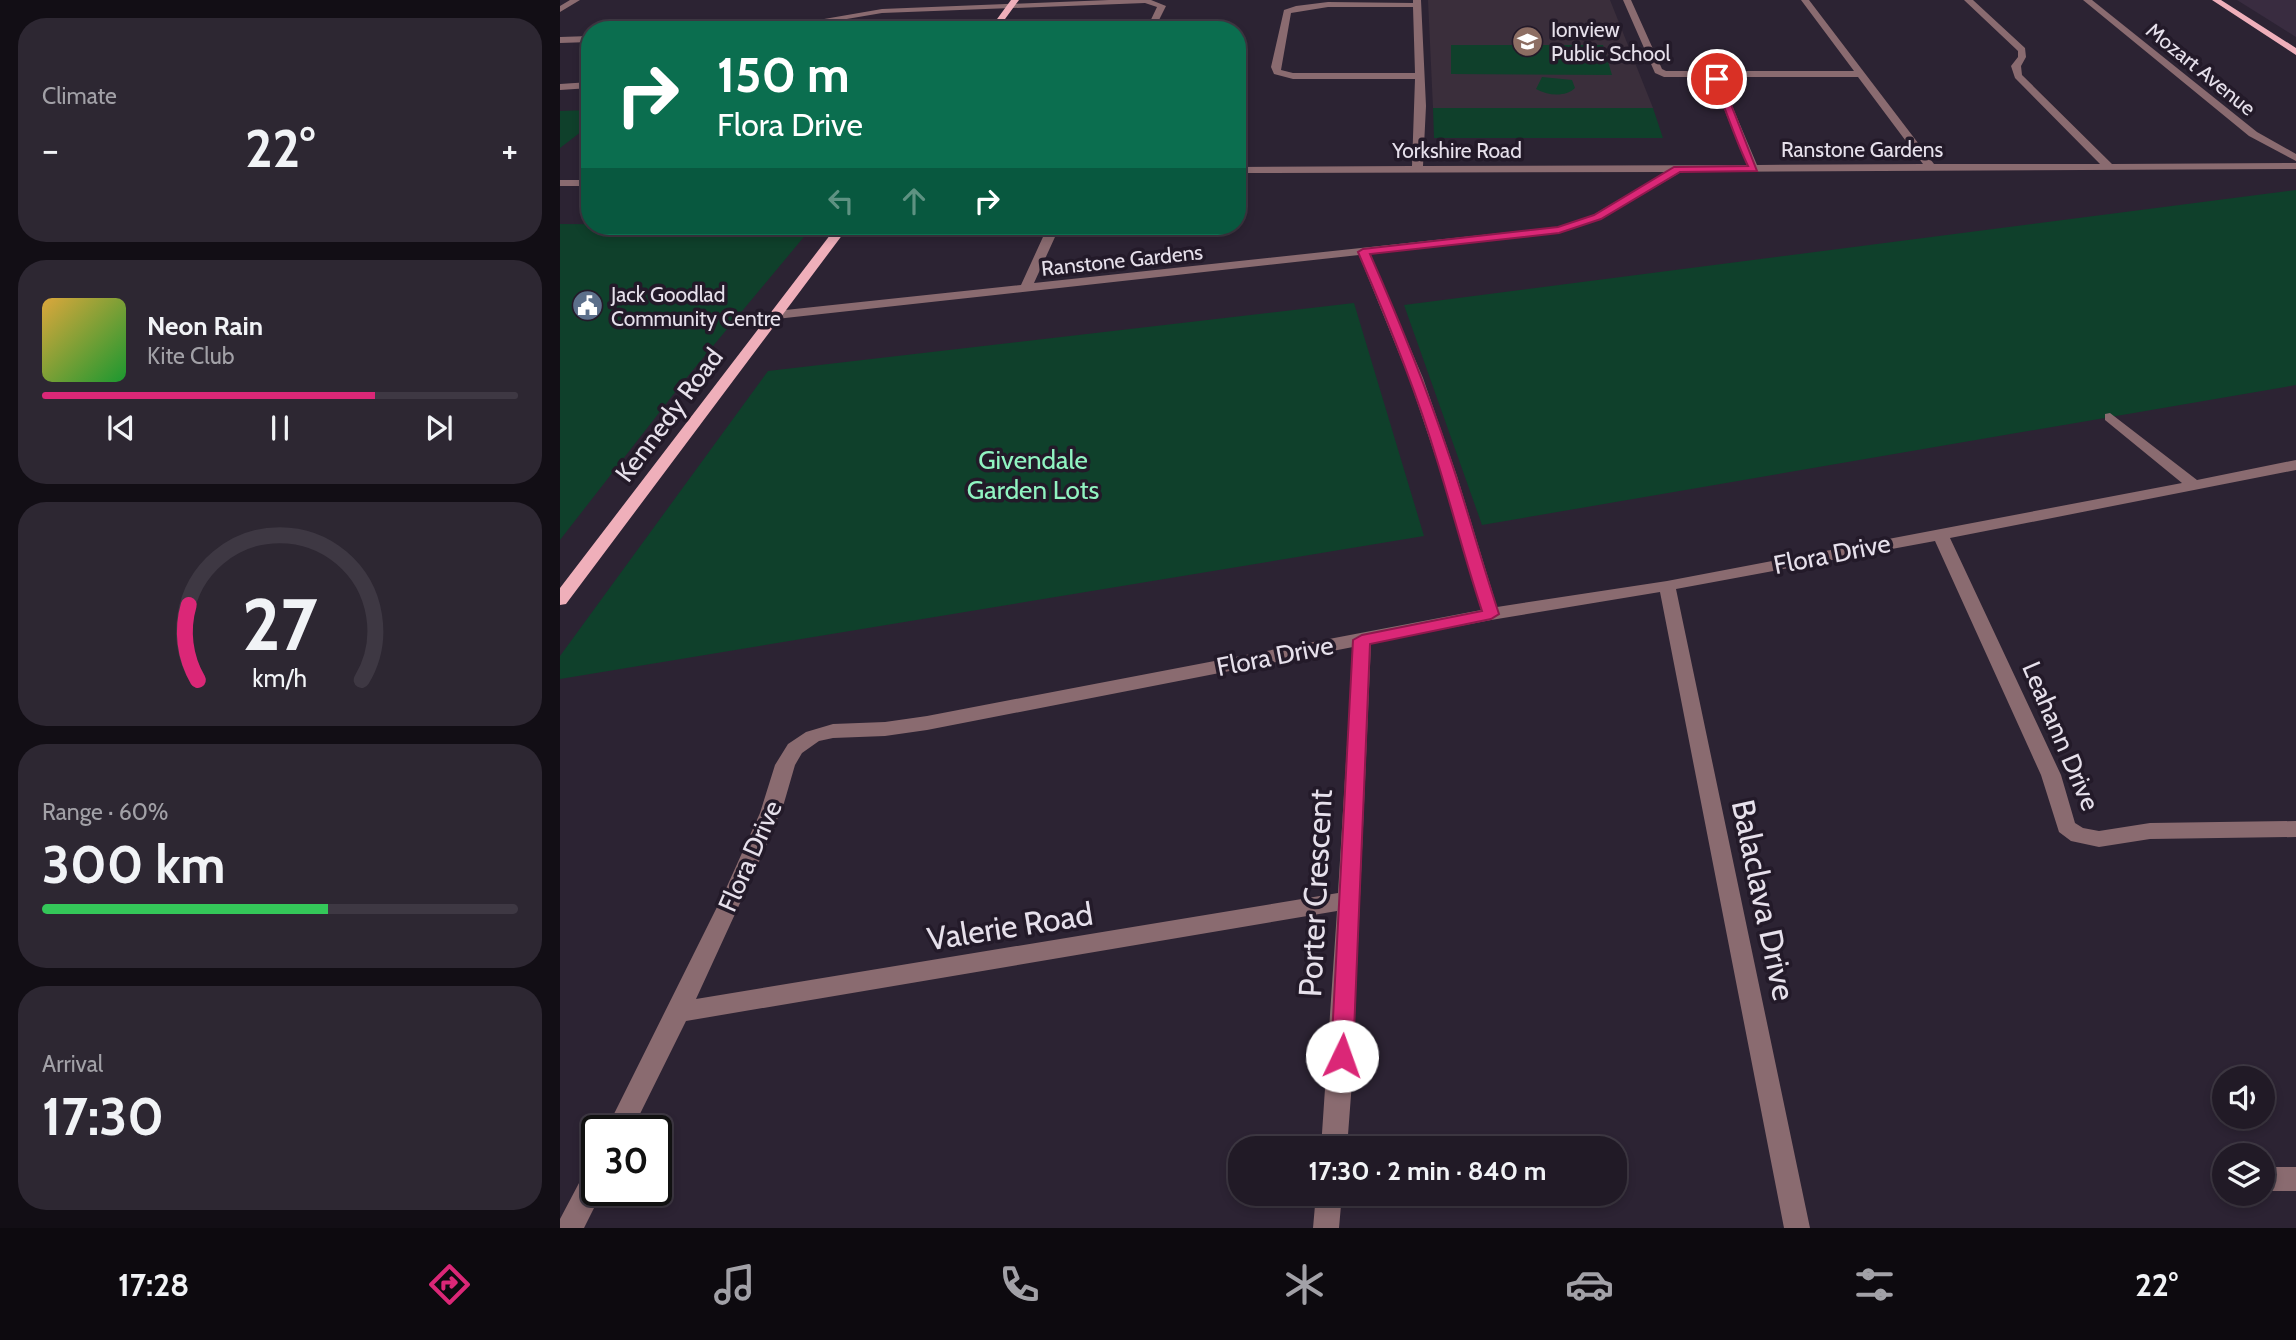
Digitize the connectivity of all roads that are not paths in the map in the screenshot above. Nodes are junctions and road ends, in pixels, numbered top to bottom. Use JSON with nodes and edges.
{"nodes":[{"id":1,"x":576,"y":0,"type":"edge"},
{"id":2,"x":1627,"y":0,"type":"edge"},
{"id":3,"x":1805,"y":0,"type":"edge"},
{"id":4,"x":1968,"y":0,"type":"edge"},
{"id":5,"x":2087,"y":0,"type":"edge"},
{"id":6,"x":2216,"y":0,"type":"edge"},
{"id":7,"x":1417,"y":3,"type":"edge"},
{"id":8,"x":1012,"y":4,"type":"edge"},
{"id":9,"x":560,"y":10,"type":"edge"},
{"id":10,"x":827,"y":21,"type":"edge"},
{"id":11,"x":1000,"y":21,"type":"edge"},
{"id":12,"x":1154,"y":21,"type":"edge"},
{"id":13,"x":581,"y":39,"type":"edge"},
{"id":14,"x":560,"y":40,"type":"edge"},
{"id":15,"x":2296,"y":52,"type":"edge"},
{"id":16,"x":1860,"y":74,"type":"junction"},
{"id":17,"x":1420,"y":76,"type":"junction"},
{"id":18,"x":1715,"y":76,"type":"junction"},
{"id":19,"x":581,"y":85,"type":"edge"},
{"id":20,"x":560,"y":86,"type":"edge"},
{"id":21,"x":2296,"y":158,"type":"edge"},
{"id":22,"x":2296,"y":166,"type":"edge"},
{"id":23,"x":2109,"y":167,"type":"junction"},
{"id":24,"x":1931,"y":168,"type":"junction"},
{"id":25,"x":1678,"y":169,"type":"junction"},
{"id":26,"x":1754,"y":169,"type":"junction"},
{"id":27,"x":1246,"y":170,"type":"edge"},
{"id":28,"x":1417,"y":170,"type":"junction"},
{"id":29,"x":560,"y":183,"type":"edge"},
{"id":30,"x":581,"y":183,"type":"edge"},
{"id":31,"x":836,"y":235,"type":"edge"},
{"id":32,"x":1050,"y":235,"type":"edge"},
{"id":33,"x":1363,"y":252,"type":"junction"},
{"id":34,"x":1025,"y":290,"type":"junction"},
{"id":35,"x":776,"y":315,"type":"junction"},
{"id":36,"x":2110,"y":416,"type":"dead end"},
{"id":37,"x":2296,"y":465,"type":"edge"},
{"id":38,"x":2193,"y":485,"type":"junction"},
{"id":39,"x":1940,"y":534,"type":"junction"},
{"id":40,"x":1667,"y":586,"type":"junction"},
{"id":41,"x":560,"y":600,"type":"edge"},
{"id":42,"x":1491,"y":614,"type":"junction"},
{"id":43,"x":1362,"y":640,"type":"junction"},
{"id":44,"x":2296,"y":830,"type":"edge"},
{"id":45,"x":1350,"y":900,"type":"junction"},
{"id":46,"x":679,"y":1012,"type":"junction"},
{"id":47,"x":627,"y":1115,"type":"edge"},
{"id":48,"x":1335,"y":1136,"type":"edge"},
{"id":49,"x":2275,"y":1179,"type":"edge"},
{"id":50,"x":2296,"y":1180,"type":"edge"},
{"id":51,"x":581,"y":1206,"type":"edge"},
{"id":52,"x":1328,"y":1206,"type":"edge"},
{"id":53,"x":570,"y":1228,"type":"edge"},
{"id":54,"x":1326,"y":1228,"type":"edge"},
{"id":55,"x":1797,"y":1228,"type":"edge"}],
"edges":[{"from":1,"to":9,"type":"street"},
{"from":2,"to":18,"type":"street"},
{"from":3,"to":16,"type":"street"},
{"from":4,"to":23,"type":"street"},
{"from":5,"to":21,"type":"street","name":"Mozart Avenue"},
{"from":6,"to":15,"type":"main road"},
{"from":7,"to":17,"type":"street"},
{"from":7,"to":17,"type":"street"},
{"from":8,"to":10,"type":"street"},
{"from":8,"to":11,"type":"main road"},
{"from":8,"to":12,"type":"street"},
{"from":13,"to":14,"type":"street"},
{"from":16,"to":18,"type":"street"},
{"from":16,"to":24,"type":"street"},
{"from":17,"to":28,"type":"street"},
{"from":18,"to":26,"type":"street"},
{"from":19,"to":20,"type":"street"},
{"from":22,"to":23,"type":"street","name":"Ranstone Gardens"},
{"from":23,"to":24,"type":"street","name":"Ranstone Gardens"},
{"from":24,"to":26,"type":"street","name":"Ranstone Gardens"},
{"from":25,"to":26,"type":"street","name":"Ranstone Gardens"},
{"from":25,"to":28,"type":"street","name":"Yorkshire Road"},
{"from":25,"to":33,"type":"street","name":"Ranstone Gardens"},
{"from":27,"to":28,"type":"street","name":"Yorkshire Road"},
{"from":29,"to":30,"type":"street"},
{"from":31,"to":35,"type":"main road","name":"Kennedy Road"},
{"from":32,"to":34,"type":"street"},
{"from":33,"to":34,"type":"street","name":"Ranstone Gardens"},
{"from":33,"to":42,"type":"street"},
{"from":34,"to":35,"type":"street","name":"Ranstone Gardens"},
{"from":35,"to":41,"type":"main road","name":"Kennedy Road"},
{"from":36,"to":38,"type":"street"},
{"from":37,"to":38,"type":"street","name":"Flora Drive"},
{"from":38,"to":39,"type":"street","name":"Flora Drive"},
{"from":39,"to":40,"type":"street","name":"Flora Drive"},
{"from":39,"to":44,"type":"street","name":"Leahann Drive"},
{"from":40,"to":42,"type":"street","name":"Flora Drive"},
{"from":40,"to":55,"type":"street","name":"Balaclava Drive"},
{"from":42,"to":43,"type":"street","name":"Flora Drive"},
{"from":43,"to":45,"type":"street","name":"Porter Crescent"},
{"from":43,"to":46,"type":"street","name":"Flora Drive"},
{"from":45,"to":46,"type":"street","name":"Valerie Road"},
{"from":45,"to":48,"type":"street","name":"Porter Crescent"},
{"from":46,"to":47,"type":"street","name":"Flora Drive"},
{"from":49,"to":50,"type":"street"},
{"from":51,"to":53,"type":"street"},
{"from":52,"to":54,"type":"street"}]}
